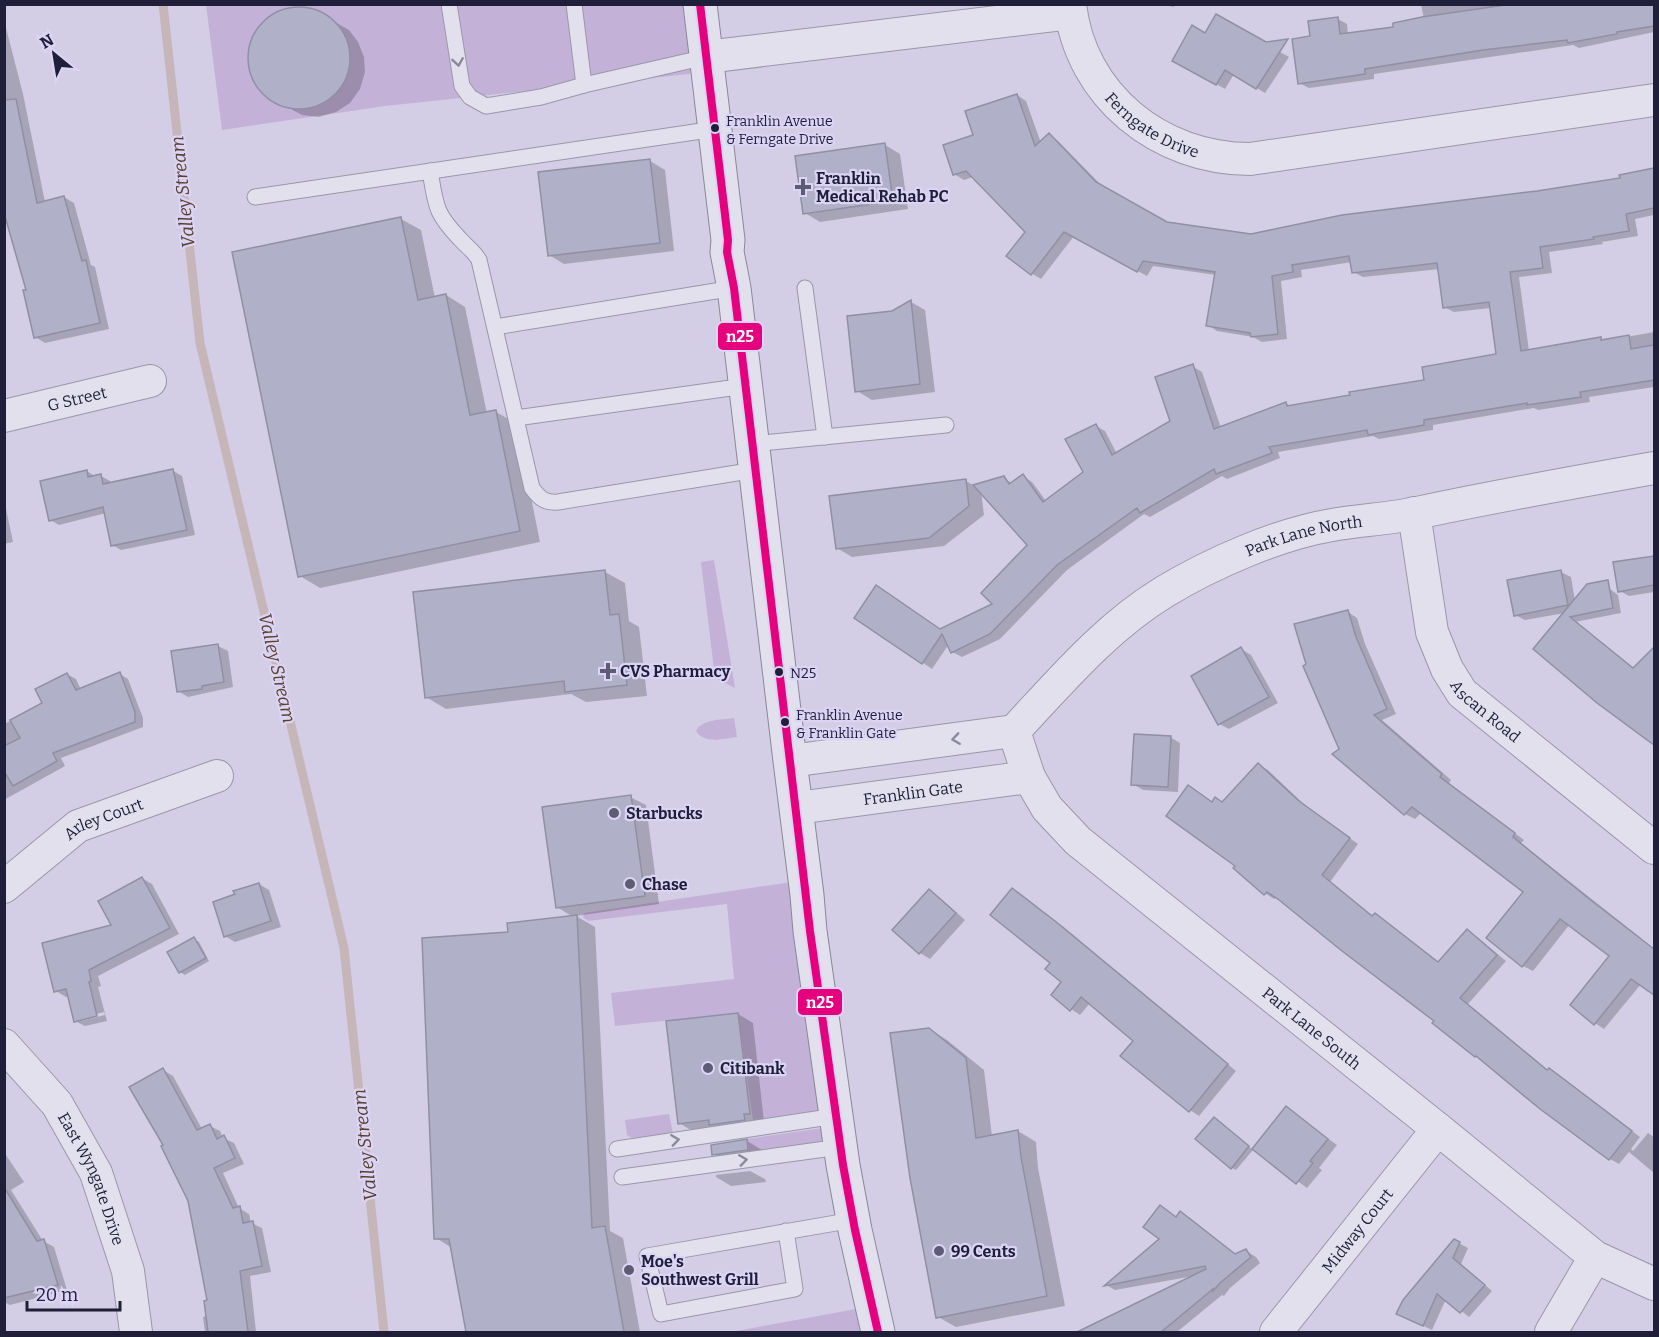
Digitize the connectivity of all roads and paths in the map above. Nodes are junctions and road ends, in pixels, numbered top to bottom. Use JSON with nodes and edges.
{"nodes":[{"id":1,"x":449,"y":4,"type":"edge"},
{"id":2,"x":574,"y":4,"type":"edge"},
{"id":3,"x":700,"y":4,"type":"edge"},
{"id":4,"x":1070,"y":9,"type":"edge"},
{"id":5,"x":706,"y":57,"type":"junction"},
{"id":6,"x":584,"y":85,"type":"junction"},
{"id":7,"x":1654,"y":100,"type":"edge"},
{"id":8,"x":715,"y":129,"type":"junction"},
{"id":9,"x":430,"y":171,"type":"junction"},
{"id":10,"x":255,"y":197,"type":"dead end"},
{"id":11,"x":734,"y":288,"type":"junction"},
{"id":12,"x":805,"y":288,"type":"dead end"},
{"id":13,"x":495,"y":327,"type":"junction"},
{"id":14,"x":150,"y":381,"type":"dead end"},
{"id":15,"x":745,"y":386,"type":"junction"},
{"id":16,"x":4,"y":416,"type":"edge"},
{"id":17,"x":516,"y":418,"type":"junction"},
{"id":18,"x":946,"y":425,"type":"dead end"},
{"id":19,"x":825,"y":437,"type":"junction"},
{"id":20,"x":753,"y":457,"type":"junction"},
{"id":21,"x":1654,"y":468,"type":"edge"},
{"id":22,"x":1414,"y":513,"type":"junction"},
{"id":23,"x":1014,"y":731,"type":"junction"},
{"id":24,"x":790,"y":761,"type":"junction"},
{"id":25,"x":217,"y":776,"type":"dead end"},
{"id":26,"x":1029,"y":777,"type":"junction"},
{"id":27,"x":796,"y":808,"type":"junction"},
{"id":28,"x":1654,"y":848,"type":"edge"},
{"id":29,"x":4,"y":887,"type":"edge"},
{"id":30,"x":4,"y":1045,"type":"edge"},
{"id":31,"x":1438,"y":1129,"type":"junction"},
{"id":32,"x":838,"y":1131,"type":"junction"},
{"id":33,"x":617,"y":1149,"type":"dead end"},
{"id":34,"x":622,"y":1177,"type":"dead end"},
{"id":35,"x":853,"y":1220,"type":"junction"},
{"id":36,"x":786,"y":1231,"type":"junction"},
{"id":37,"x":1595,"y":1257,"type":"junction"},
{"id":38,"x":1654,"y":1284,"type":"edge"},
{"id":39,"x":136,"y":1332,"type":"edge"},
{"id":40,"x":878,"y":1332,"type":"edge"},
{"id":41,"x":1276,"y":1332,"type":"edge"},
{"id":42,"x":1551,"y":1332,"type":"edge"}],
"edges":[{"from":1,"to":6,"type":"lane","one_way":true},
{"from":2,"to":6,"type":"lane"},
{"from":3,"to":5,"type":"main road"},
{"from":4,"to":5,"type":"street","name":"Ferngate Drive"},
{"from":4,"to":7,"type":"street","name":"Ferngate Drive"},
{"from":5,"to":6,"type":"lane"},
{"from":5,"to":8,"type":"main road"},
{"from":8,"to":9,"type":"lane"},
{"from":8,"to":11,"type":"main road"},
{"from":9,"to":10,"type":"lane"},
{"from":9,"to":13,"type":"lane"},
{"from":11,"to":13,"type":"lane"},
{"from":11,"to":15,"type":"main road"},
{"from":12,"to":19,"type":"lane"},
{"from":13,"to":17,"type":"lane"},
{"from":14,"to":16,"type":"street","name":"G Street"},
{"from":15,"to":17,"type":"lane"},
{"from":15,"to":20,"type":"main road"},
{"from":17,"to":20,"type":"lane"},
{"from":18,"to":19,"type":"lane"},
{"from":19,"to":20,"type":"lane"},
{"from":20,"to":24,"type":"main road"},
{"from":21,"to":22,"type":"street","name":"Park Lane North"},
{"from":22,"to":23,"type":"street","name":"Park Lane North"},
{"from":22,"to":28,"type":"street","name":"Ascan Road"},
{"from":23,"to":24,"type":"street","one_way":true},
{"from":23,"to":26,"type":"street","name":"Park Lane South"},
{"from":24,"to":27,"type":"main road"},
{"from":25,"to":29,"type":"street","name":"Arley Court"},
{"from":26,"to":27,"type":"street","name":"Franklin Gate"},
{"from":26,"to":31,"type":"street","name":"Park Lane South"},
{"from":27,"to":32,"type":"main road"},
{"from":30,"to":39,"type":"street","name":"East Wyngate Drive"},
{"from":31,"to":37,"type":"street","name":"Park Lane South"},
{"from":31,"to":41,"type":"street","name":"Midway Court"},
{"from":33,"to":32,"type":"lane","one_way":true},
{"from":34,"to":32,"type":"lane","one_way":true},
{"from":32,"to":35,"type":"main road"},
{"from":35,"to":36,"type":"lane"},
{"from":35,"to":40,"type":"main road"},
{"from":36,"to":36,"type":"lane"},
{"from":37,"to":38,"type":"street","name":"Park Lane South"},
{"from":37,"to":42,"type":"street"}]}
